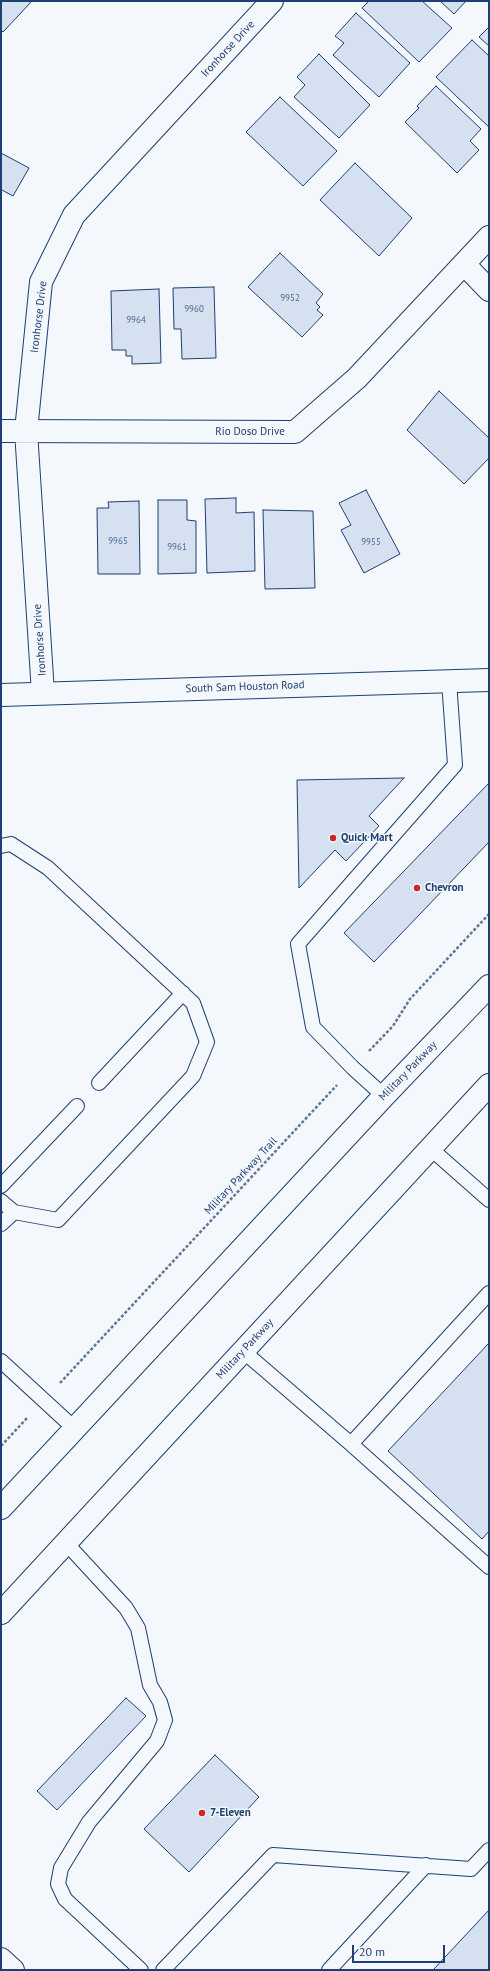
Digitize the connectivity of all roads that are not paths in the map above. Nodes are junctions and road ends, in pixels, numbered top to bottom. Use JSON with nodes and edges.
{"nodes":[{"id":1,"x":272,"y":1,"type":"edge"},
{"id":2,"x":489,"y":237,"type":"edge"},
{"id":3,"x":464,"y":264,"type":"junction"},
{"id":4,"x":489,"y":290,"type":"edge"},
{"id":5,"x":1,"y":431,"type":"edge"},
{"id":6,"x":26,"y":431,"type":"junction"},
{"id":7,"x":489,"y":680,"type":"edge"},
{"id":8,"x":449,"y":682,"type":"junction"},
{"id":9,"x":43,"y":694,"type":"junction"},
{"id":10,"x":1,"y":695,"type":"edge"},
{"id":11,"x":1,"y":846,"type":"edge"},
{"id":12,"x":489,"y":986,"type":"edge"},
{"id":13,"x":182,"y":993,"type":"junction"},
{"id":14,"x":99,"y":1083,"type":"dead end"},
{"id":15,"x":489,"y":1085,"type":"edge"},
{"id":16,"x":384,"y":1096,"type":"junction"},
{"id":17,"x":77,"y":1106,"type":"dead end"},
{"id":18,"x":430,"y":1148,"type":"junction"},
{"id":19,"x":1,"y":1186,"type":"edge"},
{"id":20,"x":489,"y":1200,"type":"edge"},
{"id":21,"x":1,"y":1201,"type":"edge"},
{"id":22,"x":14,"y":1212,"type":"junction"},
{"id":23,"x":1,"y":1224,"type":"edge"},
{"id":24,"x":489,"y":1293,"type":"edge"},
{"id":25,"x":243,"y":1351,"type":"junction"},
{"id":26,"x":1,"y":1361,"type":"edge"},
{"id":27,"x":74,"y":1428,"type":"junction"},
{"id":28,"x":351,"y":1444,"type":"junction"},
{"id":29,"x":1,"y":1508,"type":"edge"},
{"id":30,"x":66,"y":1543,"type":"junction"},
{"id":31,"x":489,"y":1567,"type":"edge"},
{"id":32,"x":1,"y":1613,"type":"edge"},
{"id":33,"x":489,"y":1850,"type":"edge"},
{"id":34,"x":426,"y":1865,"type":"junction"},
{"id":35,"x":1,"y":1959,"type":"edge"},
{"id":36,"x":13,"y":1970,"type":"edge"},
{"id":37,"x":141,"y":1970,"type":"edge"},
{"id":38,"x":164,"y":1970,"type":"edge"},
{"id":39,"x":329,"y":1970,"type":"edge"}],
"edges":[{"from":1,"to":6,"type":"street","name":"Ironhorse Drive"},
{"from":2,"to":3,"type":"street","name":"Rio Doso Drive"},
{"from":3,"to":4,"type":"street"},
{"from":3,"to":6,"type":"street","name":"Rio Doso Drive"},
{"from":5,"to":6,"type":"street","name":"Rio Doso Drive"},
{"from":6,"to":9,"type":"street","name":"Ironhorse Drive"},
{"from":7,"to":8,"type":"street","name":"South Sam Houston Road"},
{"from":8,"to":9,"type":"street","name":"South Sam Houston Road"},
{"from":8,"to":16,"type":"lane"},
{"from":9,"to":10,"type":"street","name":"South Sam Houston Road"},
{"from":11,"to":13,"type":"lane"},
{"from":12,"to":16,"type":"street","name":"Military Parkway"},
{"from":13,"to":14,"type":"lane"},
{"from":13,"to":22,"type":"lane"},
{"from":15,"to":18,"type":"street","name":"Military Parkway"},
{"from":16,"to":27,"type":"street","name":"Military Parkway"},
{"from":17,"to":19,"type":"lane"},
{"from":18,"to":20,"type":"lane"},
{"from":18,"to":25,"type":"street","name":"Military Parkway"},
{"from":21,"to":22,"type":"lane"},
{"from":22,"to":23,"type":"lane"},
{"from":24,"to":28,"type":"lane"},
{"from":25,"to":28,"type":"lane"},
{"from":25,"to":30,"type":"street","name":"Military Parkway"},
{"from":26,"to":27,"type":"lane"},
{"from":27,"to":29,"type":"street","name":"Military Parkway"},
{"from":28,"to":31,"type":"lane"},
{"from":30,"to":32,"type":"street","name":"Military Parkway"},
{"from":30,"to":37,"type":"lane"},
{"from":33,"to":34,"type":"lane"},
{"from":34,"to":38,"type":"lane"},
{"from":34,"to":39,"type":"lane"},
{"from":35,"to":36,"type":"street"}]}
